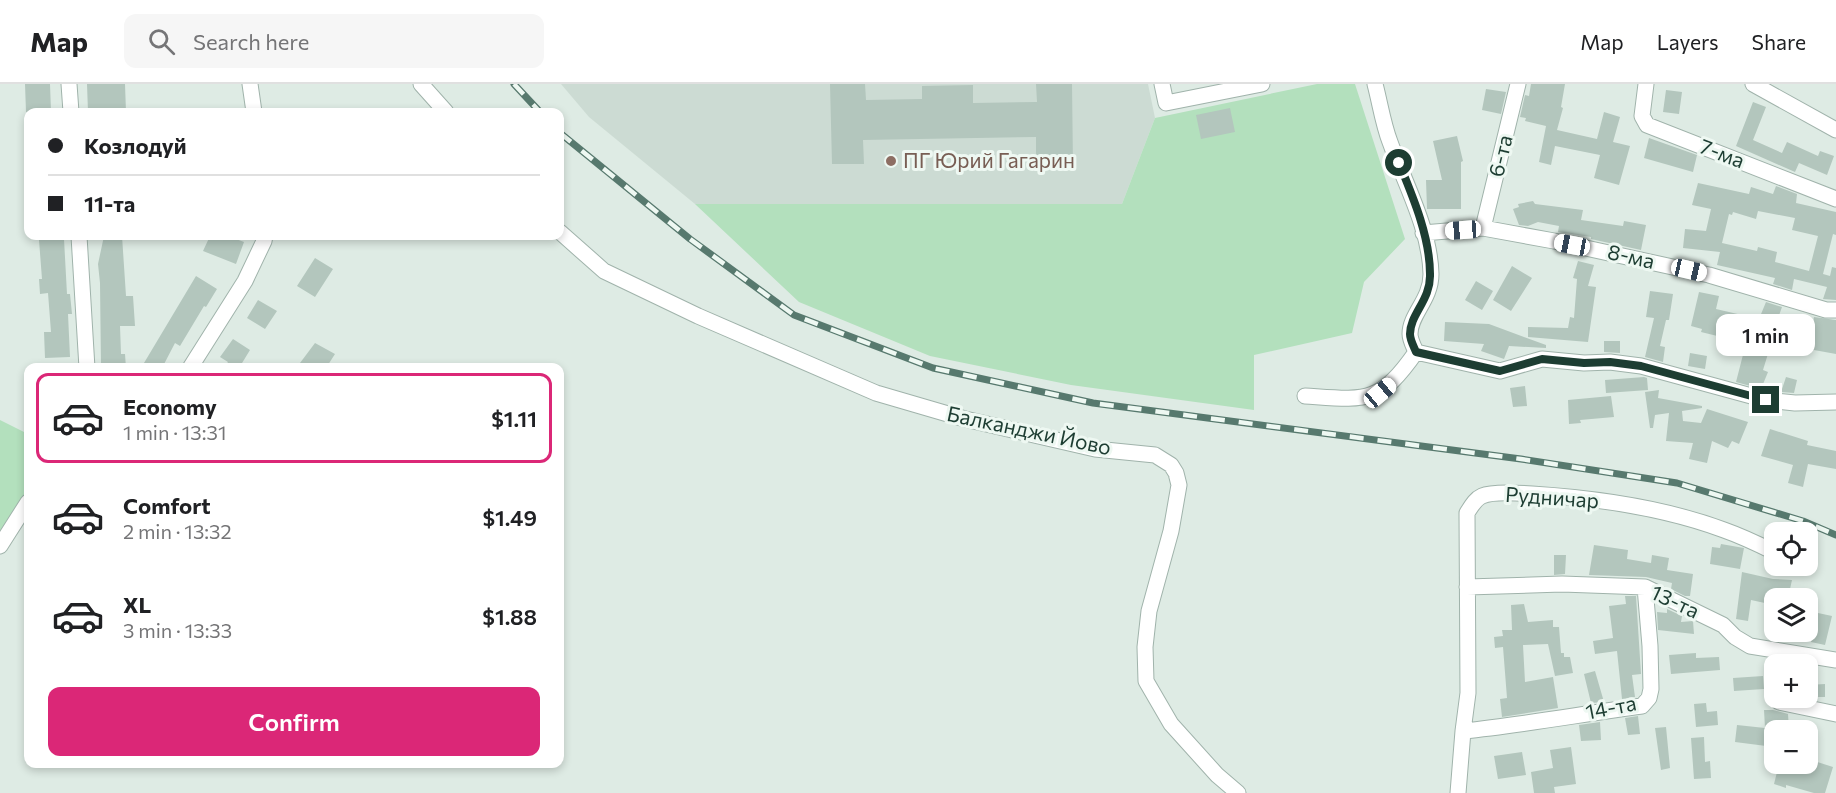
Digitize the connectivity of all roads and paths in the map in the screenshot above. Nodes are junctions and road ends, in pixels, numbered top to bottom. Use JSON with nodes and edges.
{"nodes":[{"id":1,"x":69,"y":84,"type":"edge"},
{"id":2,"x":250,"y":84,"type":"edge"},
{"id":3,"x":421,"y":84,"type":"edge"},
{"id":4,"x":1162,"y":84,"type":"edge"},
{"id":5,"x":1262,"y":84,"type":"edge"},
{"id":6,"x":1375,"y":84,"type":"edge"},
{"id":7,"x":1518,"y":84,"type":"edge"},
{"id":8,"x":1646,"y":84,"type":"edge"},
{"id":9,"x":1753,"y":84,"type":"edge"},
{"id":10,"x":71,"y":108,"type":"edge"},
{"id":11,"x":253,"y":108,"type":"edge"},
{"id":12,"x":442,"y":108,"type":"edge"},
{"id":13,"x":1836,"y":130,"type":"edge"},
{"id":14,"x":1836,"y":199,"type":"edge"},
{"id":15,"x":1483,"y":228,"type":"junction"},
{"id":16,"x":1423,"y":232,"type":"junction"},
{"id":17,"x":564,"y":236,"type":"edge"},
{"id":18,"x":79,"y":240,"type":"edge"},
{"id":19,"x":264,"y":240,"type":"edge"},
{"id":20,"x":1836,"y":310,"type":"edge"},
{"id":21,"x":1416,"y":352,"type":"junction"},
{"id":22,"x":87,"y":363,"type":"edge"},
{"id":23,"x":193,"y":363,"type":"edge"},
{"id":24,"x":1305,"y":396,"type":"dead end"},
{"id":25,"x":1836,"y":402,"type":"edge"},
{"id":26,"x":24,"y":508,"type":"edge"},
{"id":27,"x":0,"y":546,"type":"edge"},
{"id":28,"x":1764,"y":548,"type":"edge"},
{"id":29,"x":1467,"y":587,"type":"junction"},
{"id":30,"x":1645,"y":587,"type":"junction"},
{"id":31,"x":1836,"y":660,"type":"edge"},
{"id":32,"x":1808,"y":708,"type":"edge"},
{"id":33,"x":1836,"y":714,"type":"edge"},
{"id":34,"x":1463,"y":731,"type":"junction"},
{"id":35,"x":1238,"y":793,"type":"edge"},
{"id":36,"x":1458,"y":793,"type":"edge"}],
"edges":[{"from":1,"to":10,"type":"street"},
{"from":2,"to":11,"type":"street"},
{"from":3,"to":12,"type":"street"},
{"from":4,"to":5,"type":"street"},
{"from":6,"to":16,"type":"street"},
{"from":7,"to":15,"type":"street","name":"6-та"},
{"from":8,"to":14,"type":"street","name":"7-ма"},
{"from":9,"to":13,"type":"street"},
{"from":15,"to":16,"type":"street","name":"8-ма"},
{"from":15,"to":20,"type":"street","name":"8-ма"},
{"from":16,"to":21,"type":"street"},
{"from":17,"to":35,"type":"street","name":"Балканджи Йово"},
{"from":18,"to":22,"type":"street"},
{"from":19,"to":23,"type":"street"},
{"from":21,"to":24,"type":"street"},
{"from":21,"to":25,"type":"street"},
{"from":26,"to":27,"type":"street"},
{"from":28,"to":29,"type":"street","name":"Рудничар"},
{"from":29,"to":30,"type":"street","name":"13-та"},
{"from":29,"to":34,"type":"street","name":"Рудничар"},
{"from":30,"to":31,"type":"street","name":"13-та"},
{"from":30,"to":34,"type":"street","name":"14-та"},
{"from":32,"to":33,"type":"street"},
{"from":34,"to":36,"type":"street","name":"Рудничар"}]}
